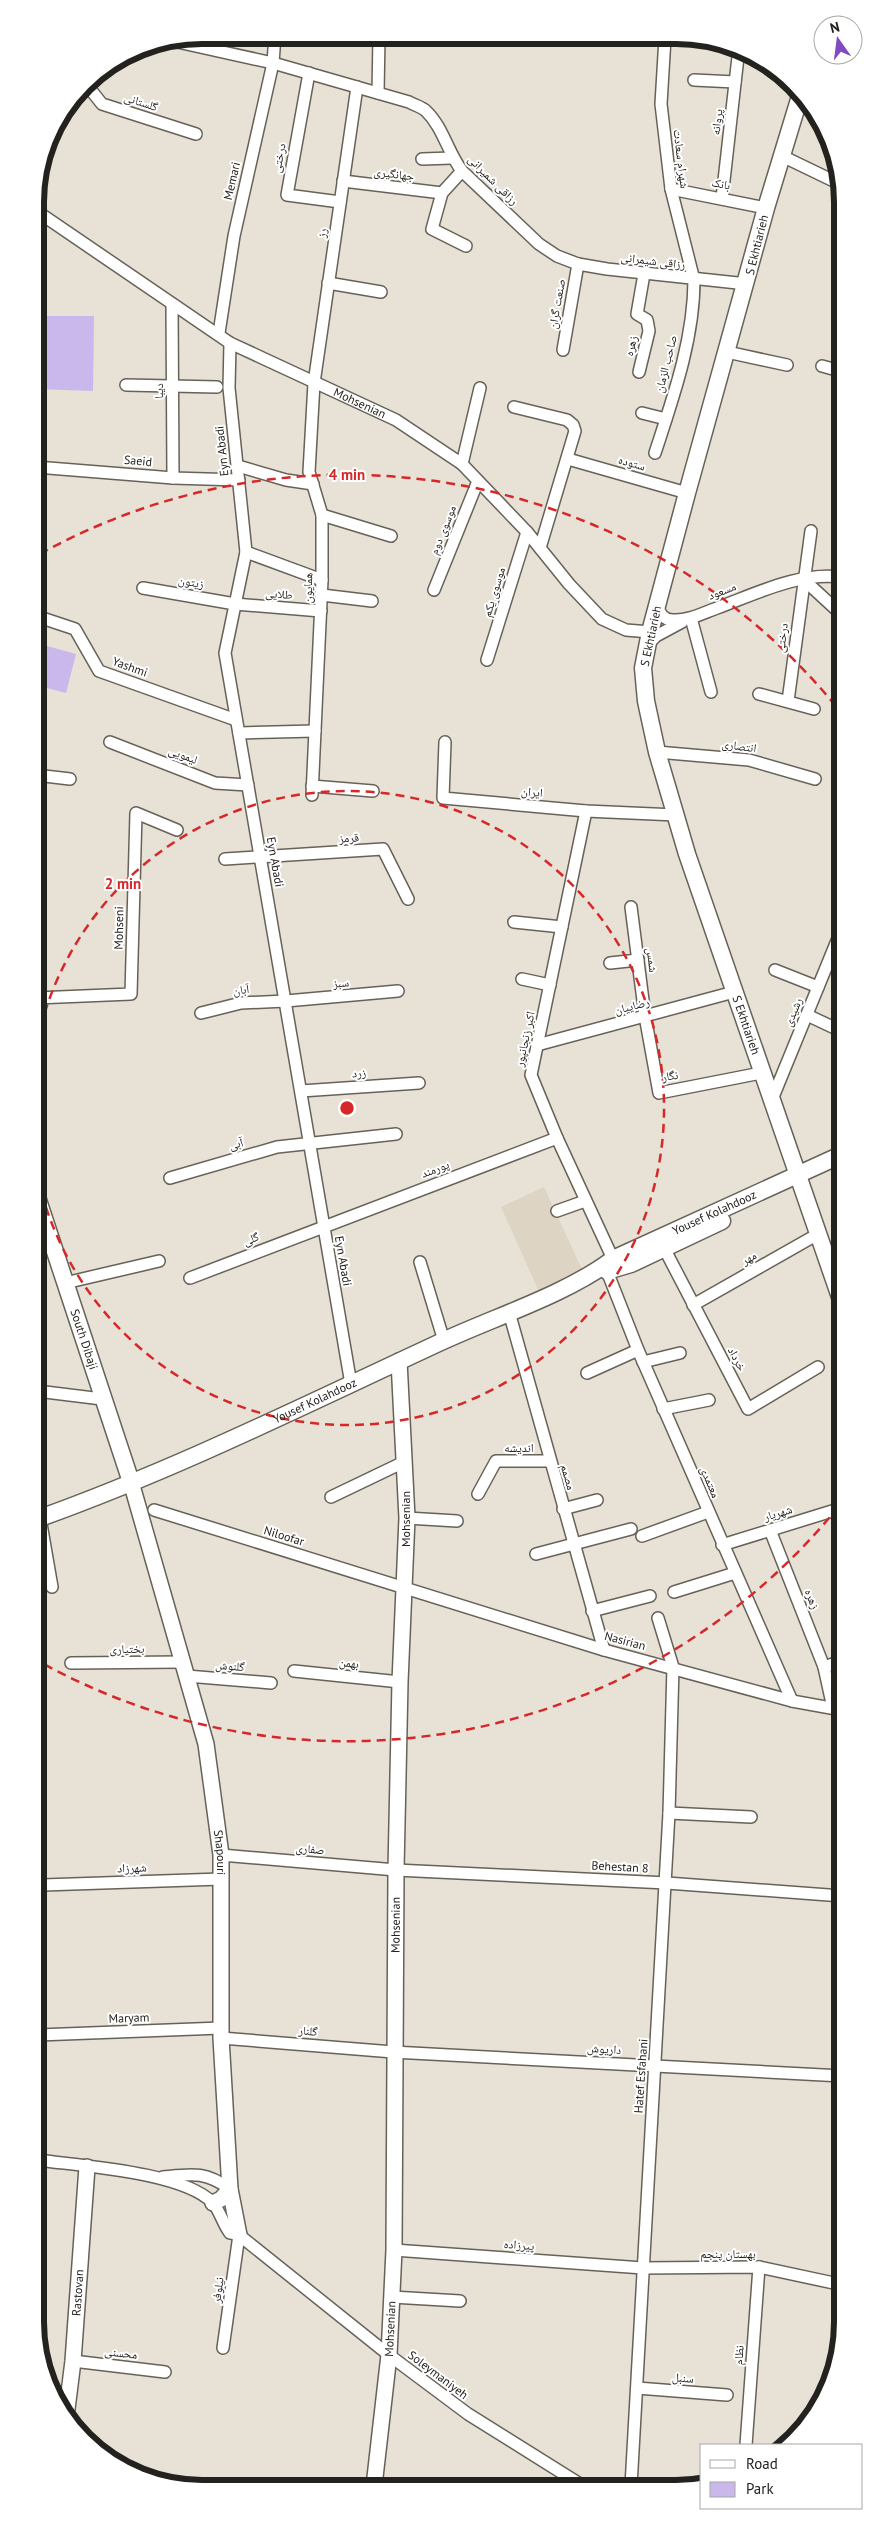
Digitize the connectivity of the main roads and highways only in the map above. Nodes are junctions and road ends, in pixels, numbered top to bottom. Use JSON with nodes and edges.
{"nodes":[{"id":1,"x":798,"y":102,"type":"edge"},
{"id":2,"x":834,"y":1159,"type":"edge"},
{"id":3,"x":834,"y":1167,"type":"edge"},
{"id":4,"x":799,"y":1179,"type":"junction"},
{"id":5,"x":44,"y":1218,"type":"edge"},
{"id":6,"x":610,"y":1265,"type":"junction"},
{"id":7,"x":834,"y":1280,"type":"edge"},
{"id":8,"x":131,"y":1482,"type":"junction"},
{"id":9,"x":44,"y":1516,"type":"edge"}],
"edges":[{"from":1,"to":4,"type":"main road","name":"S Ekhtiarieh"},
{"from":2,"to":4,"type":"main road","name":"Yousef Kolahdooz"},
{"from":3,"to":4,"type":"main road","name":"Yousef Kolahdooz"},
{"from":4,"to":6,"type":"main road","name":"Yousef Kolahdooz"},
{"from":4,"to":6,"type":"main road","name":"Yousef Kolahdooz"},
{"from":4,"to":7,"type":"main road","name":"S Ekhtiarieh"},
{"from":5,"to":8,"type":"main road","name":"South Dibaji"},
{"from":6,"to":8,"type":"main road","name":"Yousef Kolahdooz"},
{"from":8,"to":9,"type":"main road","name":"Yousef Kolahdooz"}]}
